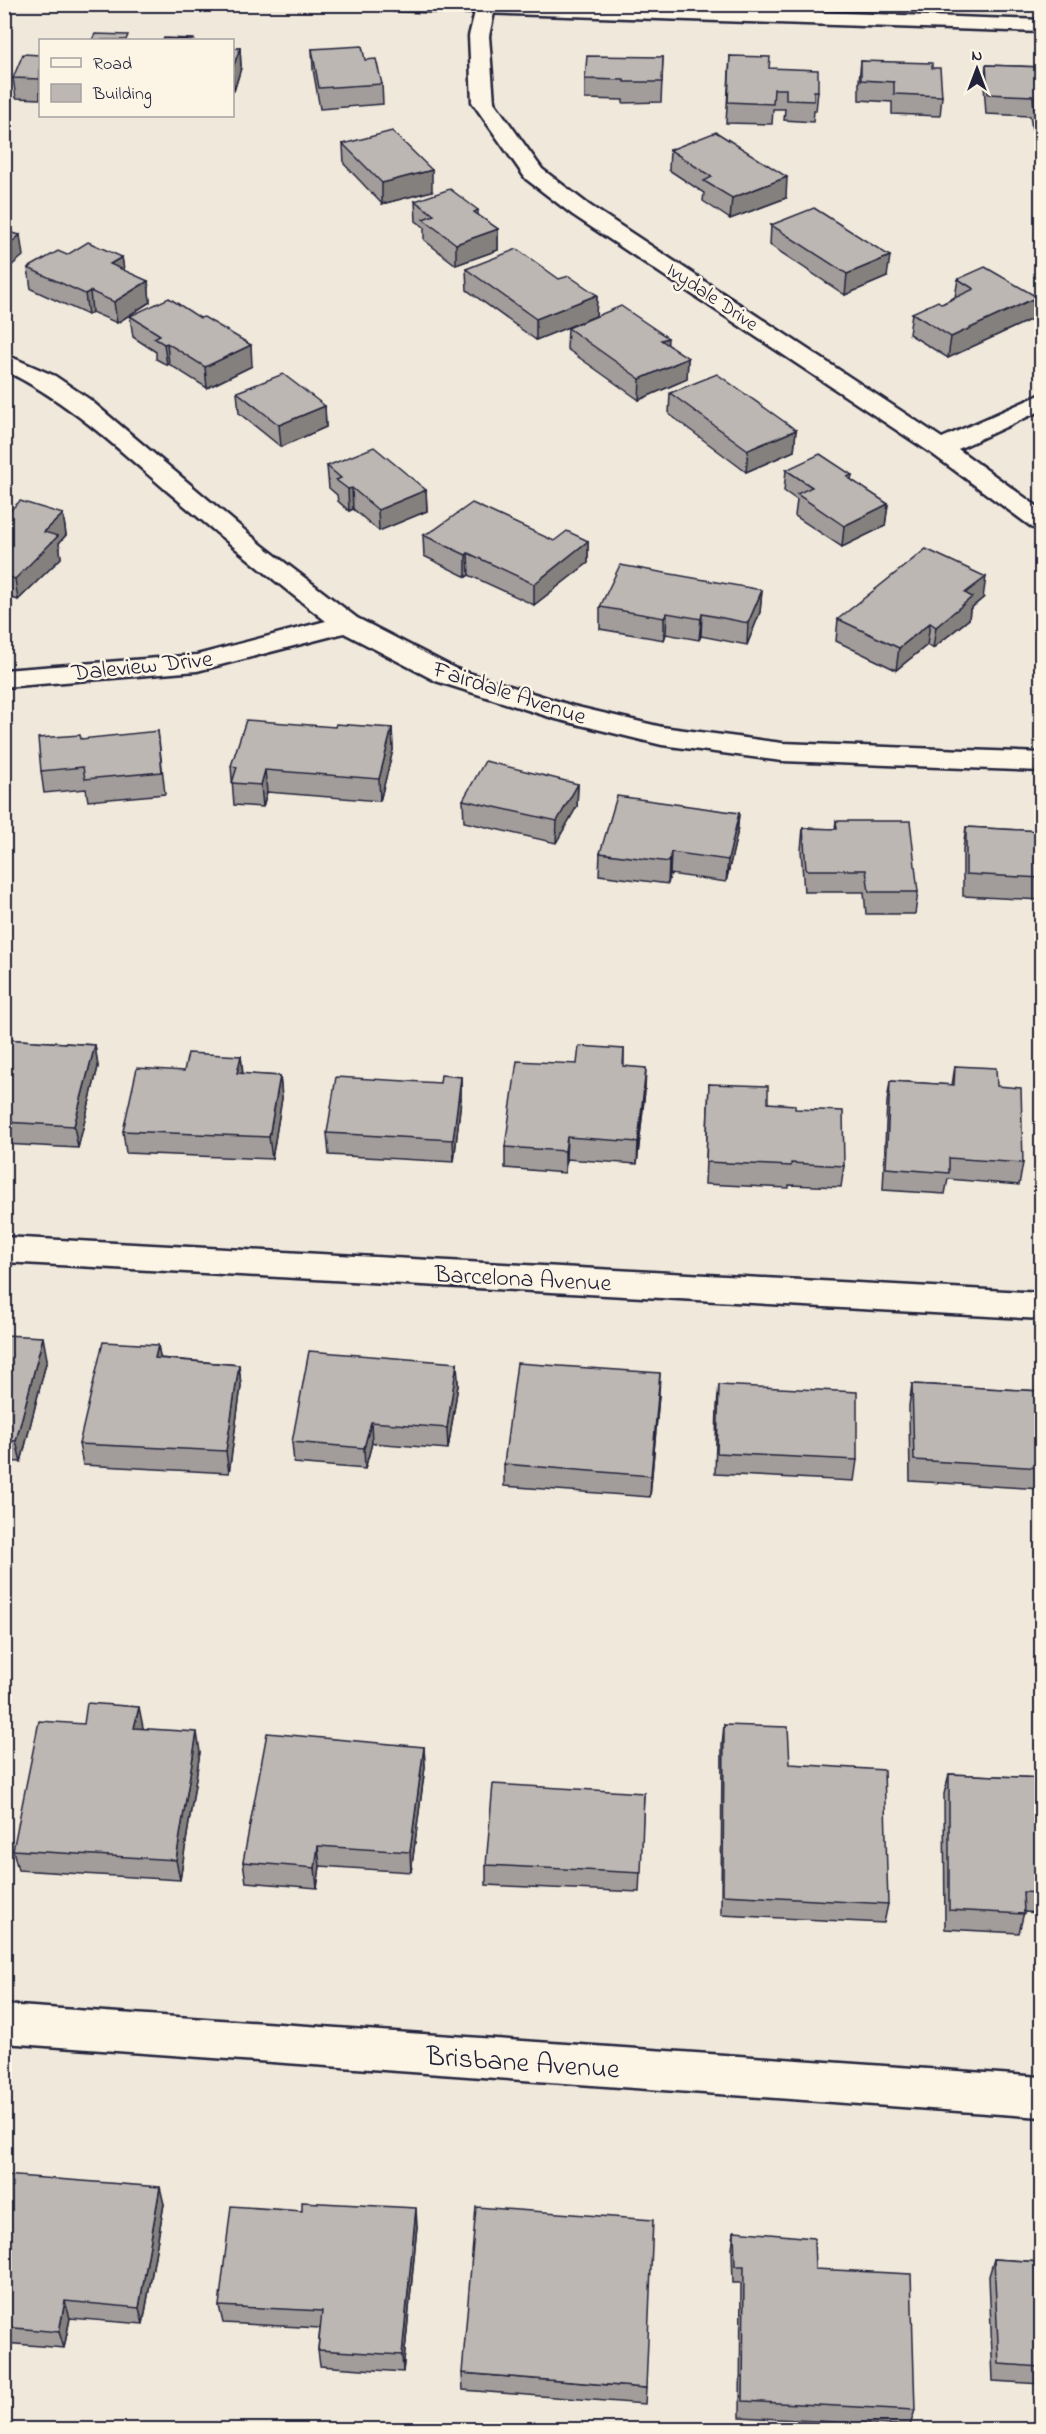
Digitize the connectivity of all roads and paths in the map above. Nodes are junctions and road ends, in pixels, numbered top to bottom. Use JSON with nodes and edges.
{"nodes":[{"id":1,"x":393,"y":4,"type":"edge"},
{"id":2,"x":485,"y":8,"type":"junction"},
{"id":3,"x":1041,"y":26,"type":"edge"},
{"id":4,"x":4,"y":361,"type":"edge"},
{"id":5,"x":1041,"y":401,"type":"edge"},
{"id":6,"x":940,"y":448,"type":"junction"},
{"id":7,"x":1041,"y":523,"type":"edge"},
{"id":8,"x":347,"y":624,"type":"junction"},
{"id":9,"x":4,"y":679,"type":"edge"},
{"id":10,"x":1041,"y":762,"type":"edge"},
{"id":11,"x":4,"y":1249,"type":"edge"},
{"id":12,"x":1041,"y":1306,"type":"edge"},
{"id":13,"x":4,"y":2024,"type":"edge"},
{"id":14,"x":1041,"y":2097,"type":"edge"}],
"edges":[{"from":1,"to":2,"type":"street"},
{"from":2,"to":3,"type":"street"},
{"from":2,"to":6,"type":"street","name":"Ivydale Drive"},
{"from":4,"to":8,"type":"street","name":"Fairdale Avenue"},
{"from":5,"to":6,"type":"street"},
{"from":6,"to":7,"type":"street","name":"Ivydale Drive"},
{"from":8,"to":9,"type":"street","name":"Daleview Drive"},
{"from":8,"to":10,"type":"street","name":"Fairdale Avenue"},
{"from":11,"to":12,"type":"street","name":"Barcelona Avenue"},
{"from":13,"to":14,"type":"street","name":"Brisbane Avenue"}]}
